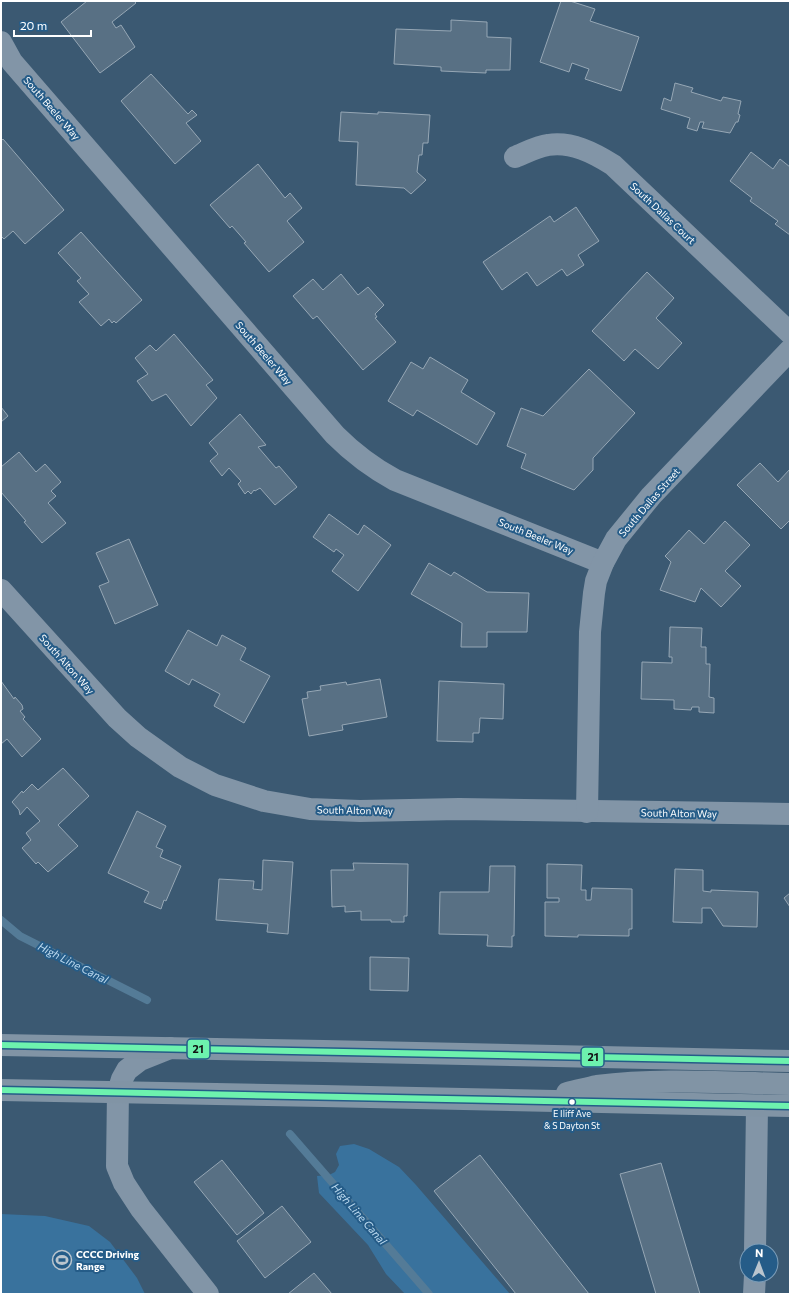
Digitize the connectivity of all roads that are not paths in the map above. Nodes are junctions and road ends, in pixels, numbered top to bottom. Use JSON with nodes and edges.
{"nodes":[{"id":1,"x":1,"y":42,"type":"edge"},
{"id":2,"x":515,"y":157,"type":"dead end"},
{"id":3,"x":790,"y":333,"type":"edge"},
{"id":4,"x":790,"y":350,"type":"edge"},
{"id":5,"x":603,"y":563,"type":"junction"},
{"id":6,"x":1,"y":590,"type":"edge"},
{"id":7,"x":587,"y":812,"type":"junction"},
{"id":8,"x":790,"y":814,"type":"edge"},
{"id":9,"x":1,"y":1045,"type":"edge"},
{"id":10,"x":170,"y":1048,"type":"junction"},
{"id":11,"x":790,"y":1061,"type":"edge"},
{"id":12,"x":790,"y":1084,"type":"edge"},
{"id":13,"x":1,"y":1090,"type":"edge"},
{"id":14,"x":118,"y":1092,"type":"junction"},
{"id":15,"x":532,"y":1100,"type":"junction"},
{"id":16,"x":756,"y":1106,"type":"junction"},
{"id":17,"x":790,"y":1106,"type":"edge"},
{"id":18,"x":755,"y":1243,"type":"edge"},
{"id":19,"x":754,"y":1283,"type":"edge"},
{"id":20,"x":208,"y":1294,"type":"edge"},
{"id":21,"x":754,"y":1294,"type":"edge"}],
"edges":[{"from":1,"to":5,"type":"street","name":"South Beeler Way"},
{"from":2,"to":3,"type":"street","name":"South Dallas Court"},
{"from":4,"to":5,"type":"street","name":"South Dallas Street"},
{"from":5,"to":7,"type":"street","name":"South Dallas Street"},
{"from":6,"to":7,"type":"street","name":"South Alton Way"},
{"from":7,"to":8,"type":"street","name":"South Alton Way"},
{"from":9,"to":10,"type":"main road"},
{"from":10,"to":11,"type":"main road"},
{"from":10,"to":14,"type":"street"},
{"from":12,"to":15,"type":"main road"},
{"from":13,"to":14,"type":"main road"},
{"from":14,"to":15,"type":"main road"},
{"from":14,"to":20,"type":"street"},
{"from":15,"to":16,"type":"main road"},
{"from":16,"to":17,"type":"main road"},
{"from":16,"to":18,"type":"street"},
{"from":19,"to":21,"type":"street"}]}
